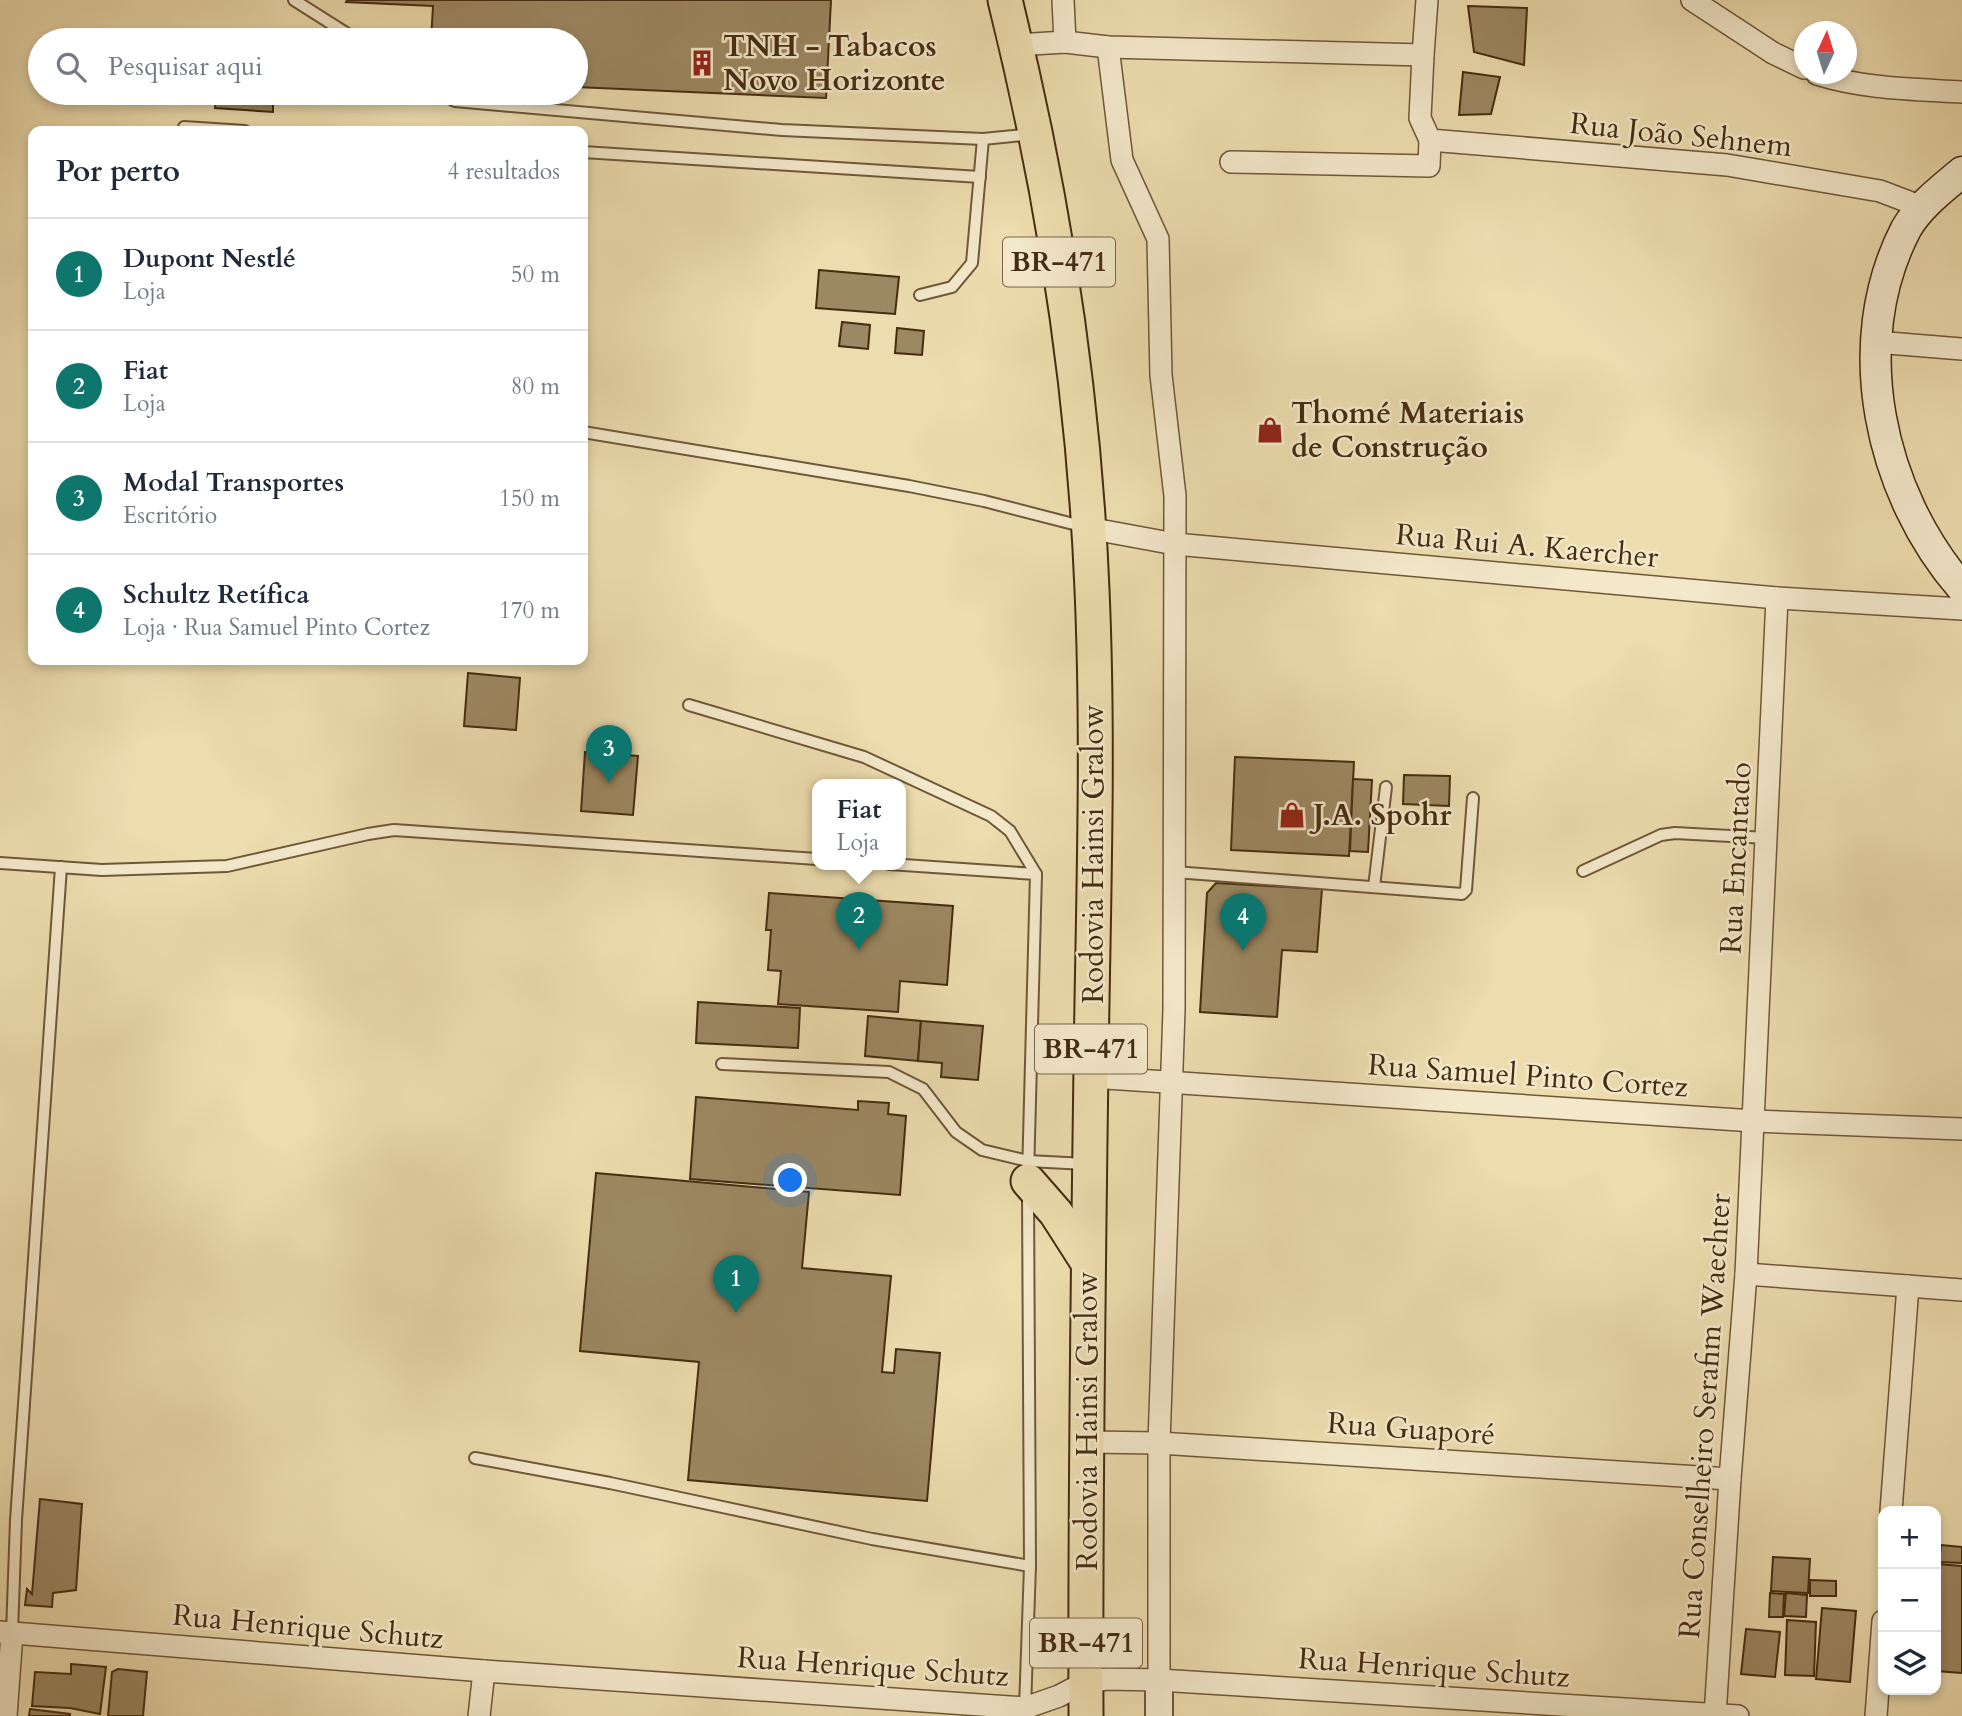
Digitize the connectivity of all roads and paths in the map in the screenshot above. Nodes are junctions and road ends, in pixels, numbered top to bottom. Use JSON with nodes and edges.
{"nodes":[{"id":1,"x":294,"y":0,"type":"edge"},
{"id":2,"x":1005,"y":0,"type":"edge"},
{"id":3,"x":1063,"y":0,"type":"edge"},
{"id":4,"x":1427,"y":0,"type":"edge"},
{"id":5,"x":1692,"y":0,"type":"edge"},
{"id":6,"x":338,"y":28,"type":"edge"},
{"id":7,"x":1065,"y":42,"type":"junction"},
{"id":8,"x":1016,"y":45,"type":"junction"},
{"id":9,"x":1108,"y":47,"type":"junction"},
{"id":10,"x":1423,"y":55,"type":"junction"},
{"id":11,"x":1794,"y":63,"type":"edge"},
{"id":12,"x":1857,"y":83,"type":"edge"},
{"id":13,"x":1962,"y":92,"type":"edge"},
{"id":14,"x":500,"y":105,"type":"edge"},
{"id":15,"x":1035,"y":133,"type":"junction"},
{"id":16,"x":983,"y":139,"type":"junction"},
{"id":17,"x":1430,"y":140,"type":"junction"},
{"id":18,"x":588,"y":152,"type":"edge"},
{"id":19,"x":1231,"y":162,"type":"dead end"},
{"id":20,"x":1962,"y":172,"type":"edge"},
{"id":21,"x":980,"y":177,"type":"junction"},
{"id":22,"x":1922,"y":207,"type":"junction"},
{"id":23,"x":920,"y":295,"type":"dead end"},
{"id":24,"x":1876,"y":342,"type":"junction"},
{"id":25,"x":1962,"y":349,"type":"edge"},
{"id":26,"x":588,"y":433,"type":"edge"},
{"id":27,"x":1088,"y":528,"type":"junction"},
{"id":28,"x":1175,"y":544,"type":"junction"},
{"id":29,"x":1962,"y":588,"type":"edge"},
{"id":30,"x":1777,"y":598,"type":"junction"},
{"id":31,"x":1962,"y":609,"type":"edge"},
{"id":32,"x":689,"y":705,"type":"dead end"},
{"id":33,"x":1386,"y":787,"type":"dead end"},
{"id":34,"x":1473,"y":798,"type":"dead end"},
{"id":35,"x":1767,"y":838,"type":"junction"},
{"id":36,"x":812,"y":859,"type":"edge"},
{"id":37,"x":0,"y":863,"type":"edge"},
{"id":38,"x":906,"y":865,"type":"edge"},
{"id":39,"x":61,"y":867,"type":"junction"},
{"id":40,"x":1583,"y":871,"type":"dead end"},
{"id":41,"x":1175,"y":872,"type":"junction"},
{"id":42,"x":1036,"y":874,"type":"junction"},
{"id":43,"x":1374,"y":887,"type":"junction"},
{"id":44,"x":722,"y":1064,"type":"dead end"},
{"id":45,"x":1091,"y":1077,"type":"junction"},
{"id":46,"x":1171,"y":1082,"type":"junction"},
{"id":47,"x":1754,"y":1121,"type":"junction"},
{"id":48,"x":1962,"y":1129,"type":"edge"},
{"id":49,"x":1091,"y":1164,"type":"junction"},
{"id":50,"x":1028,"y":1171,"type":"junction"},
{"id":51,"x":1088,"y":1263,"type":"junction"},
{"id":52,"x":1746,"y":1274,"type":"junction"},
{"id":53,"x":1908,"y":1286,"type":"junction"},
{"id":54,"x":1962,"y":1290,"type":"edge"},
{"id":55,"x":1088,"y":1442,"type":"junction"},
{"id":56,"x":1159,"y":1443,"type":"junction"},
{"id":57,"x":475,"y":1458,"type":"dead end"},
{"id":58,"x":1730,"y":1479,"type":"junction"},
{"id":59,"x":1891,"y":1506,"type":"edge"},
{"id":60,"x":1030,"y":1566,"type":"junction"},
{"id":61,"x":1882,"y":1632,"type":"edge"},
{"id":62,"x":6,"y":1633,"type":"edge"},
{"id":63,"x":484,"y":1671,"type":"junction"},
{"id":64,"x":1159,"y":1680,"type":"junction"},
{"id":65,"x":1086,"y":1682,"type":"junction"},
{"id":66,"x":1024,"y":1712,"type":"edge"},
{"id":67,"x":1715,"y":1715,"type":"edge"},
{"id":68,"x":6,"y":1716,"type":"edge"},
{"id":69,"x":479,"y":1716,"type":"edge"},
{"id":70,"x":1086,"y":1716,"type":"edge"},
{"id":71,"x":1159,"y":1716,"type":"edge"},
{"id":72,"x":1738,"y":1716,"type":"edge"},
{"id":73,"x":1876,"y":1716,"type":"edge"}],
"edges":[{"from":1,"to":6,"type":"lane"},
{"from":2,"to":8,"type":"main road","name":"Rodovia Hainsi Gralow","number":"BR-471"},
{"from":3,"to":7,"type":"street"},
{"from":4,"to":10,"type":"street"},
{"from":5,"to":11,"type":"street"},
{"from":7,"to":8,"type":"street"},
{"from":7,"to":9,"type":"street"},
{"from":8,"to":15,"type":"main road","name":"Rodovia Hainsi Gralow","number":"BR-471"},
{"from":9,"to":10,"type":"street"},
{"from":9,"to":28,"type":"street"},
{"from":10,"to":17,"type":"street"},
{"from":12,"to":13,"type":"street"},
{"from":14,"to":16,"type":"lane"},
{"from":15,"to":16,"type":"lane"},
{"from":15,"to":27,"type":"main road","name":"Rodovia Hainsi Gralow","number":"BR-471"},
{"from":16,"to":21,"type":"lane"},
{"from":17,"to":19,"type":"street"},
{"from":17,"to":22,"type":"street","name":"Rua João Sehnem"},
{"from":18,"to":21,"type":"lane"},
{"from":20,"to":22,"type":"main road"},
{"from":21,"to":23,"type":"lane"},
{"from":22,"to":24,"type":"main road"},
{"from":24,"to":25,"type":"street"},
{"from":24,"to":29,"type":"main road"},
{"from":26,"to":27,"type":"lane"},
{"from":27,"to":28,"type":"street","name":"Rua Rui A. Kaercher"},
{"from":27,"to":45,"type":"main road","name":"Rodovia Hainsi Gralow","number":"BR-471"},
{"from":28,"to":30,"type":"street","name":"Rua Rui A. Kaercher"},
{"from":28,"to":41,"type":"street"},
{"from":30,"to":31,"type":"street","name":"Rua Rui A. Kaercher"},
{"from":30,"to":35,"type":"street","name":"Rua Encantado"},
{"from":32,"to":42,"type":"lane"},
{"from":33,"to":43,"type":"lane"},
{"from":34,"to":43,"type":"lane"},
{"from":35,"to":40,"type":"lane"},
{"from":35,"to":47,"type":"street","name":"Rua Encantado"},
{"from":36,"to":39,"type":"lane"},
{"from":37,"to":39,"type":"lane"},
{"from":38,"to":42,"type":"lane"},
{"from":39,"to":62,"type":"lane"},
{"from":41,"to":43,"type":"lane"},
{"from":41,"to":46,"type":"street"},
{"from":42,"to":50,"type":"lane"},
{"from":44,"to":50,"type":"lane"},
{"from":45,"to":46,"type":"street","name":"Rua Samuel Pinto Cortez"},
{"from":45,"to":49,"type":"main road","name":"Rodovia Hainsi Gralow","number":"BR-471"},
{"from":46,"to":47,"type":"street","name":"Rua Samuel Pinto Cortez"},
{"from":46,"to":56,"type":"street"},
{"from":47,"to":48,"type":"street","name":"Rua Samuel Pinto Cortez"},
{"from":47,"to":52,"type":"street","name":"Rua Conselheiro Serafim Waechter"},
{"from":49,"to":50,"type":"lane"},
{"from":49,"to":51,"type":"main road","name":"Rodovia Hainsi Gralow","number":"BR-471"},
{"from":50,"to":51,"type":"main road"},
{"from":50,"to":60,"type":"lane"},
{"from":51,"to":55,"type":"main road","name":"Rodovia Hainsi Gralow","number":"BR-471"},
{"from":52,"to":53,"type":"street"},
{"from":52,"to":58,"type":"street","name":"Rua Conselheiro Serafim Waechter"},
{"from":53,"to":54,"type":"street"},
{"from":53,"to":59,"type":"street"},
{"from":55,"to":56,"type":"street","name":"Rua Guaporé"},
{"from":55,"to":65,"type":"main road","name":"Rodovia Hainsi Gralow","number":"BR-471"},
{"from":56,"to":58,"type":"street","name":"Rua Guaporé"},
{"from":56,"to":64,"type":"street"},
{"from":57,"to":60,"type":"lane"},
{"from":58,"to":67,"type":"street","name":"Rua Conselheiro Serafim Waechter"},
{"from":60,"to":66,"type":"lane"},
{"from":61,"to":73,"type":"street"},
{"from":62,"to":63,"type":"street","name":"Rua Henrique Schutz"},
{"from":62,"to":68,"type":"street"},
{"from":63,"to":66,"type":"street","name":"Rua Henrique Schutz"},
{"from":63,"to":69,"type":"street"},
{"from":64,"to":65,"type":"street","name":"Rua Henrique Schutz"},
{"from":64,"to":67,"type":"street","name":"Rua Henrique Schutz"},
{"from":64,"to":71,"type":"street"},
{"from":65,"to":66,"type":"street","name":"Rua Henrique Schutz"},
{"from":65,"to":70,"type":"main road","name":"Rodovia Hainsi Gralow","number":"BR-471"},
{"from":67,"to":72,"type":"street","name":"Rua Henrique Schutz"}]}
